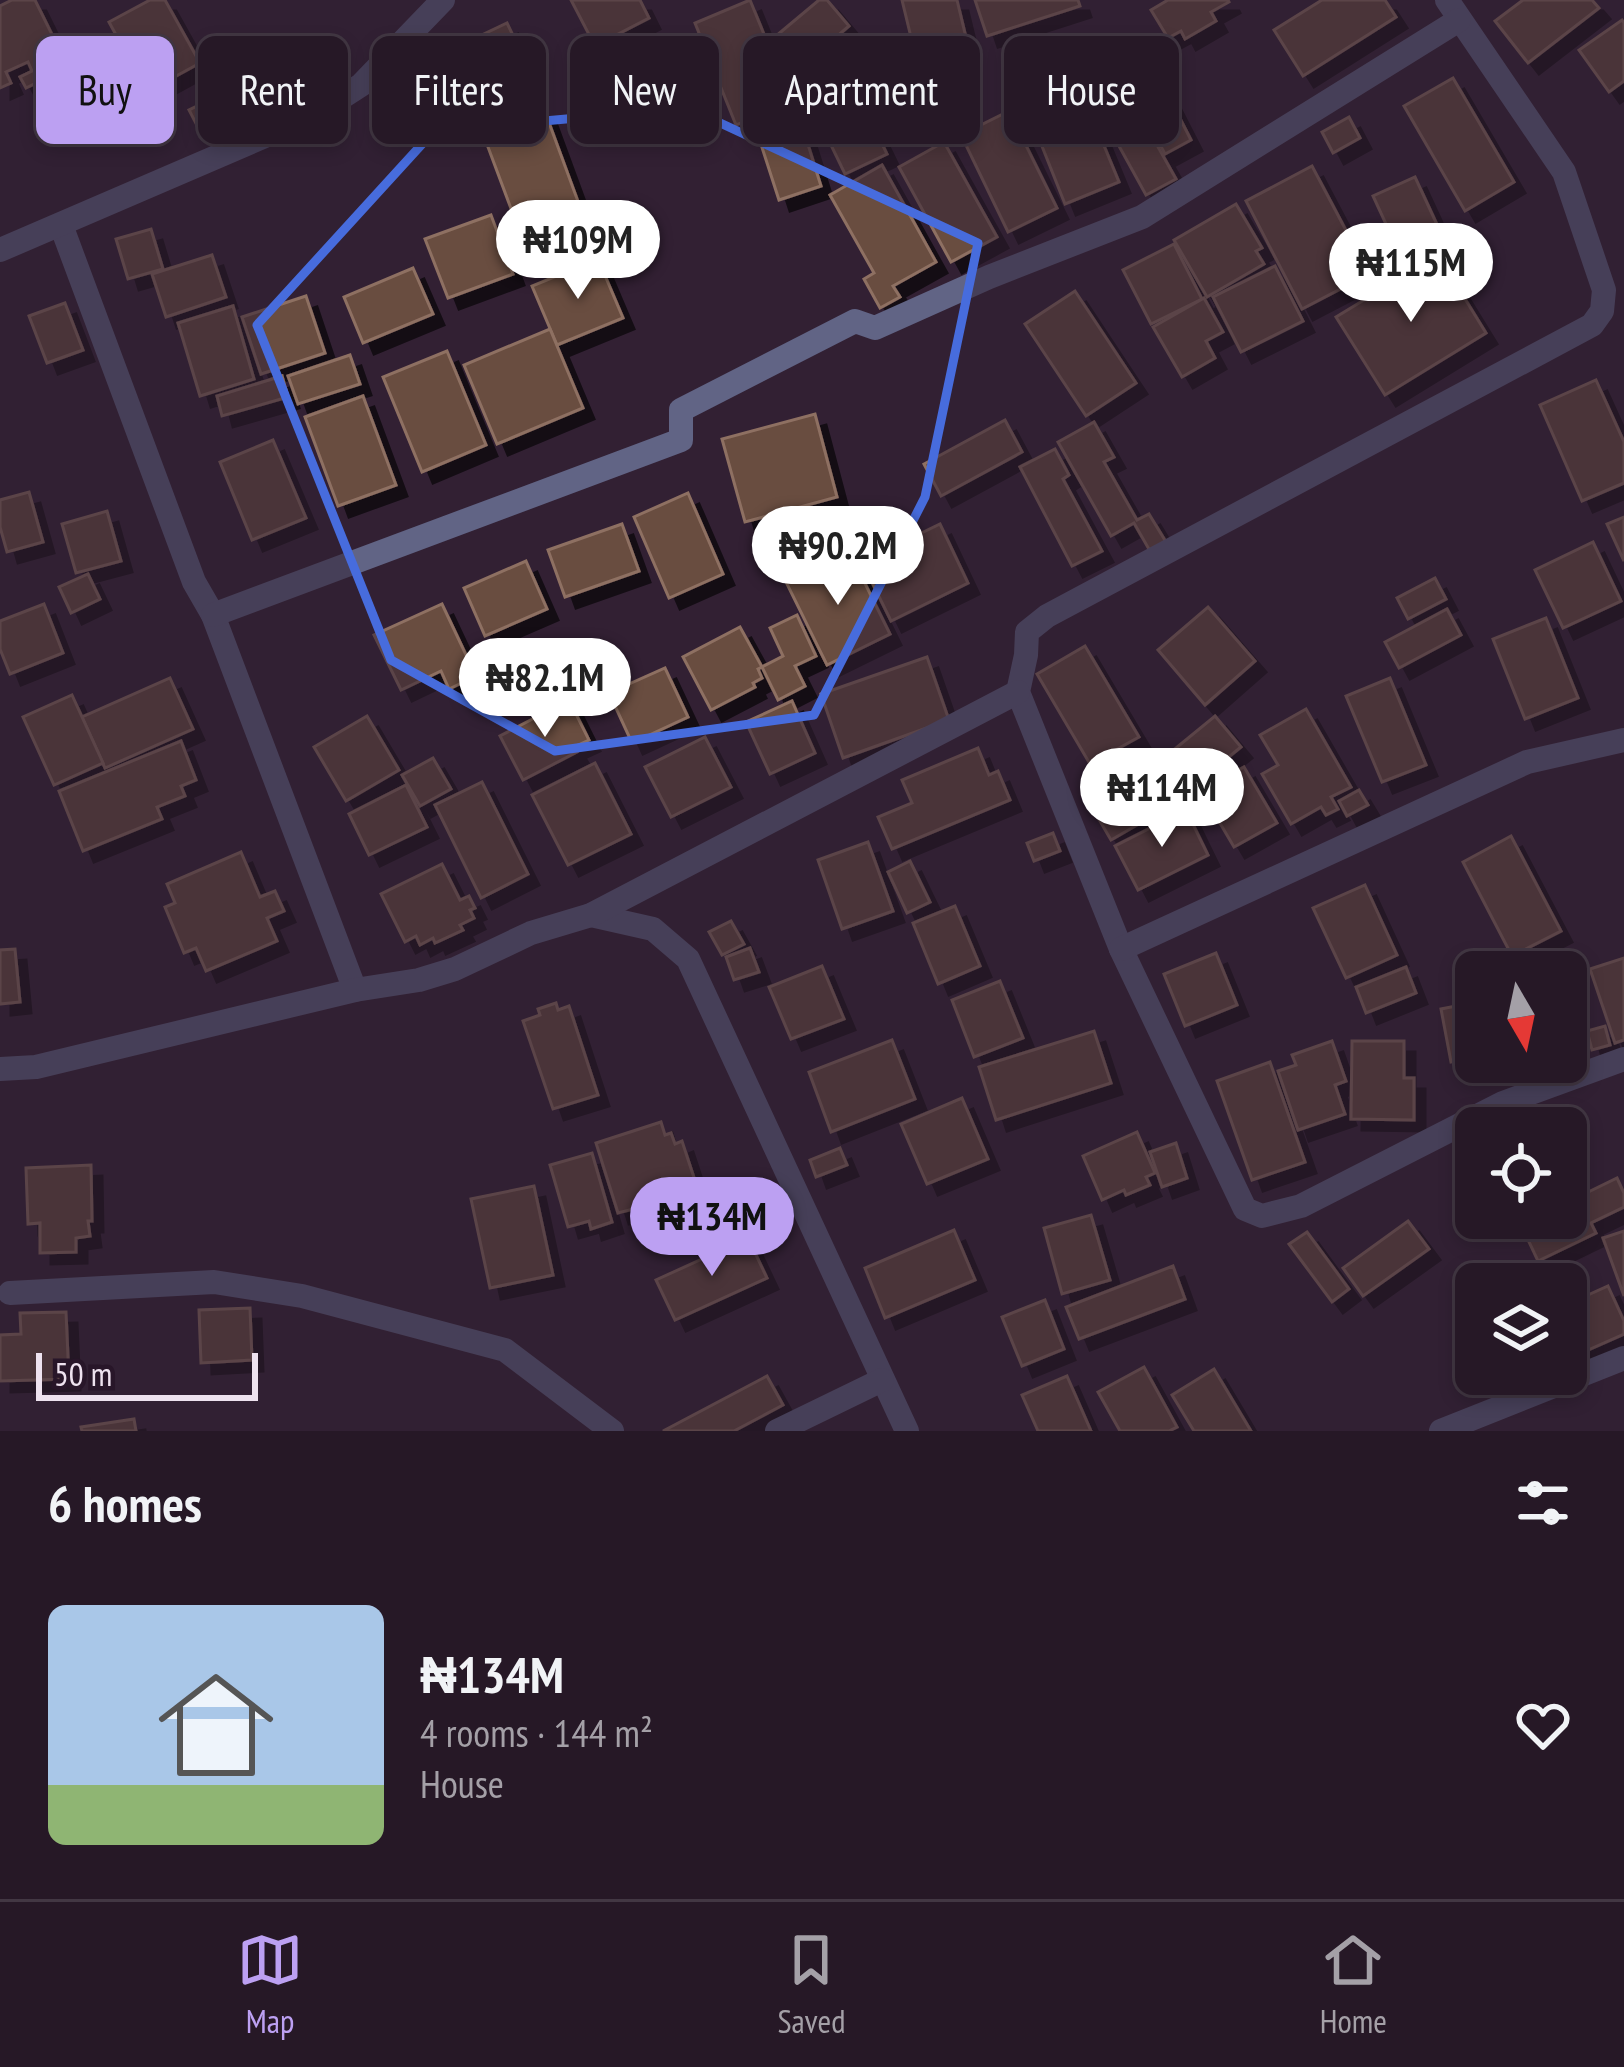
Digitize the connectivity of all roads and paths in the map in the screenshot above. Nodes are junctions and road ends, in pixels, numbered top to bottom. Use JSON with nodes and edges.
{"nodes":[{"id":1,"x":443,"y":0,"type":"edge"},
{"id":2,"x":1453,"y":10,"type":"edge"},
{"id":3,"x":61,"y":225,"type":"junction"},
{"id":4,"x":0,"y":250,"type":"edge"},
{"id":5,"x":213,"y":616,"type":"junction"},
{"id":6,"x":1018,"y":692,"type":"junction"},
{"id":7,"x":1624,"y":740,"type":"edge"},
{"id":8,"x":591,"y":915,"type":"junction"},
{"id":9,"x":1121,"y":949,"type":"junction"},
{"id":10,"x":355,"y":990,"type":"junction"},
{"id":11,"x":1624,"y":1059,"type":"edge"},
{"id":12,"x":0,"y":1069,"type":"edge"},
{"id":13,"x":10,"y":1293,"type":"dead end"},
{"id":14,"x":1624,"y":1358,"type":"edge"},
{"id":15,"x":882,"y":1380,"type":"junction"},
{"id":16,"x":611,"y":1431,"type":"edge"},
{"id":17,"x":777,"y":1431,"type":"edge"},
{"id":18,"x":907,"y":1431,"type":"edge"},
{"id":19,"x":1442,"y":1431,"type":"edge"}],
"edges":[{"from":1,"to":3,"type":"street"},
{"from":2,"to":5,"type":"street"},
{"from":2,"to":6,"type":"street"},
{"from":3,"to":4,"type":"street"},
{"from":3,"to":5,"type":"street"},
{"from":5,"to":10,"type":"street"},
{"from":6,"to":8,"type":"street"},
{"from":6,"to":9,"type":"street"},
{"from":7,"to":9,"type":"street"},
{"from":8,"to":10,"type":"street"},
{"from":8,"to":15,"type":"street"},
{"from":9,"to":11,"type":"street"},
{"from":10,"to":12,"type":"street"},
{"from":13,"to":16,"type":"street"},
{"from":14,"to":19,"type":"street"},
{"from":15,"to":17,"type":"street"},
{"from":15,"to":18,"type":"street"}]}
